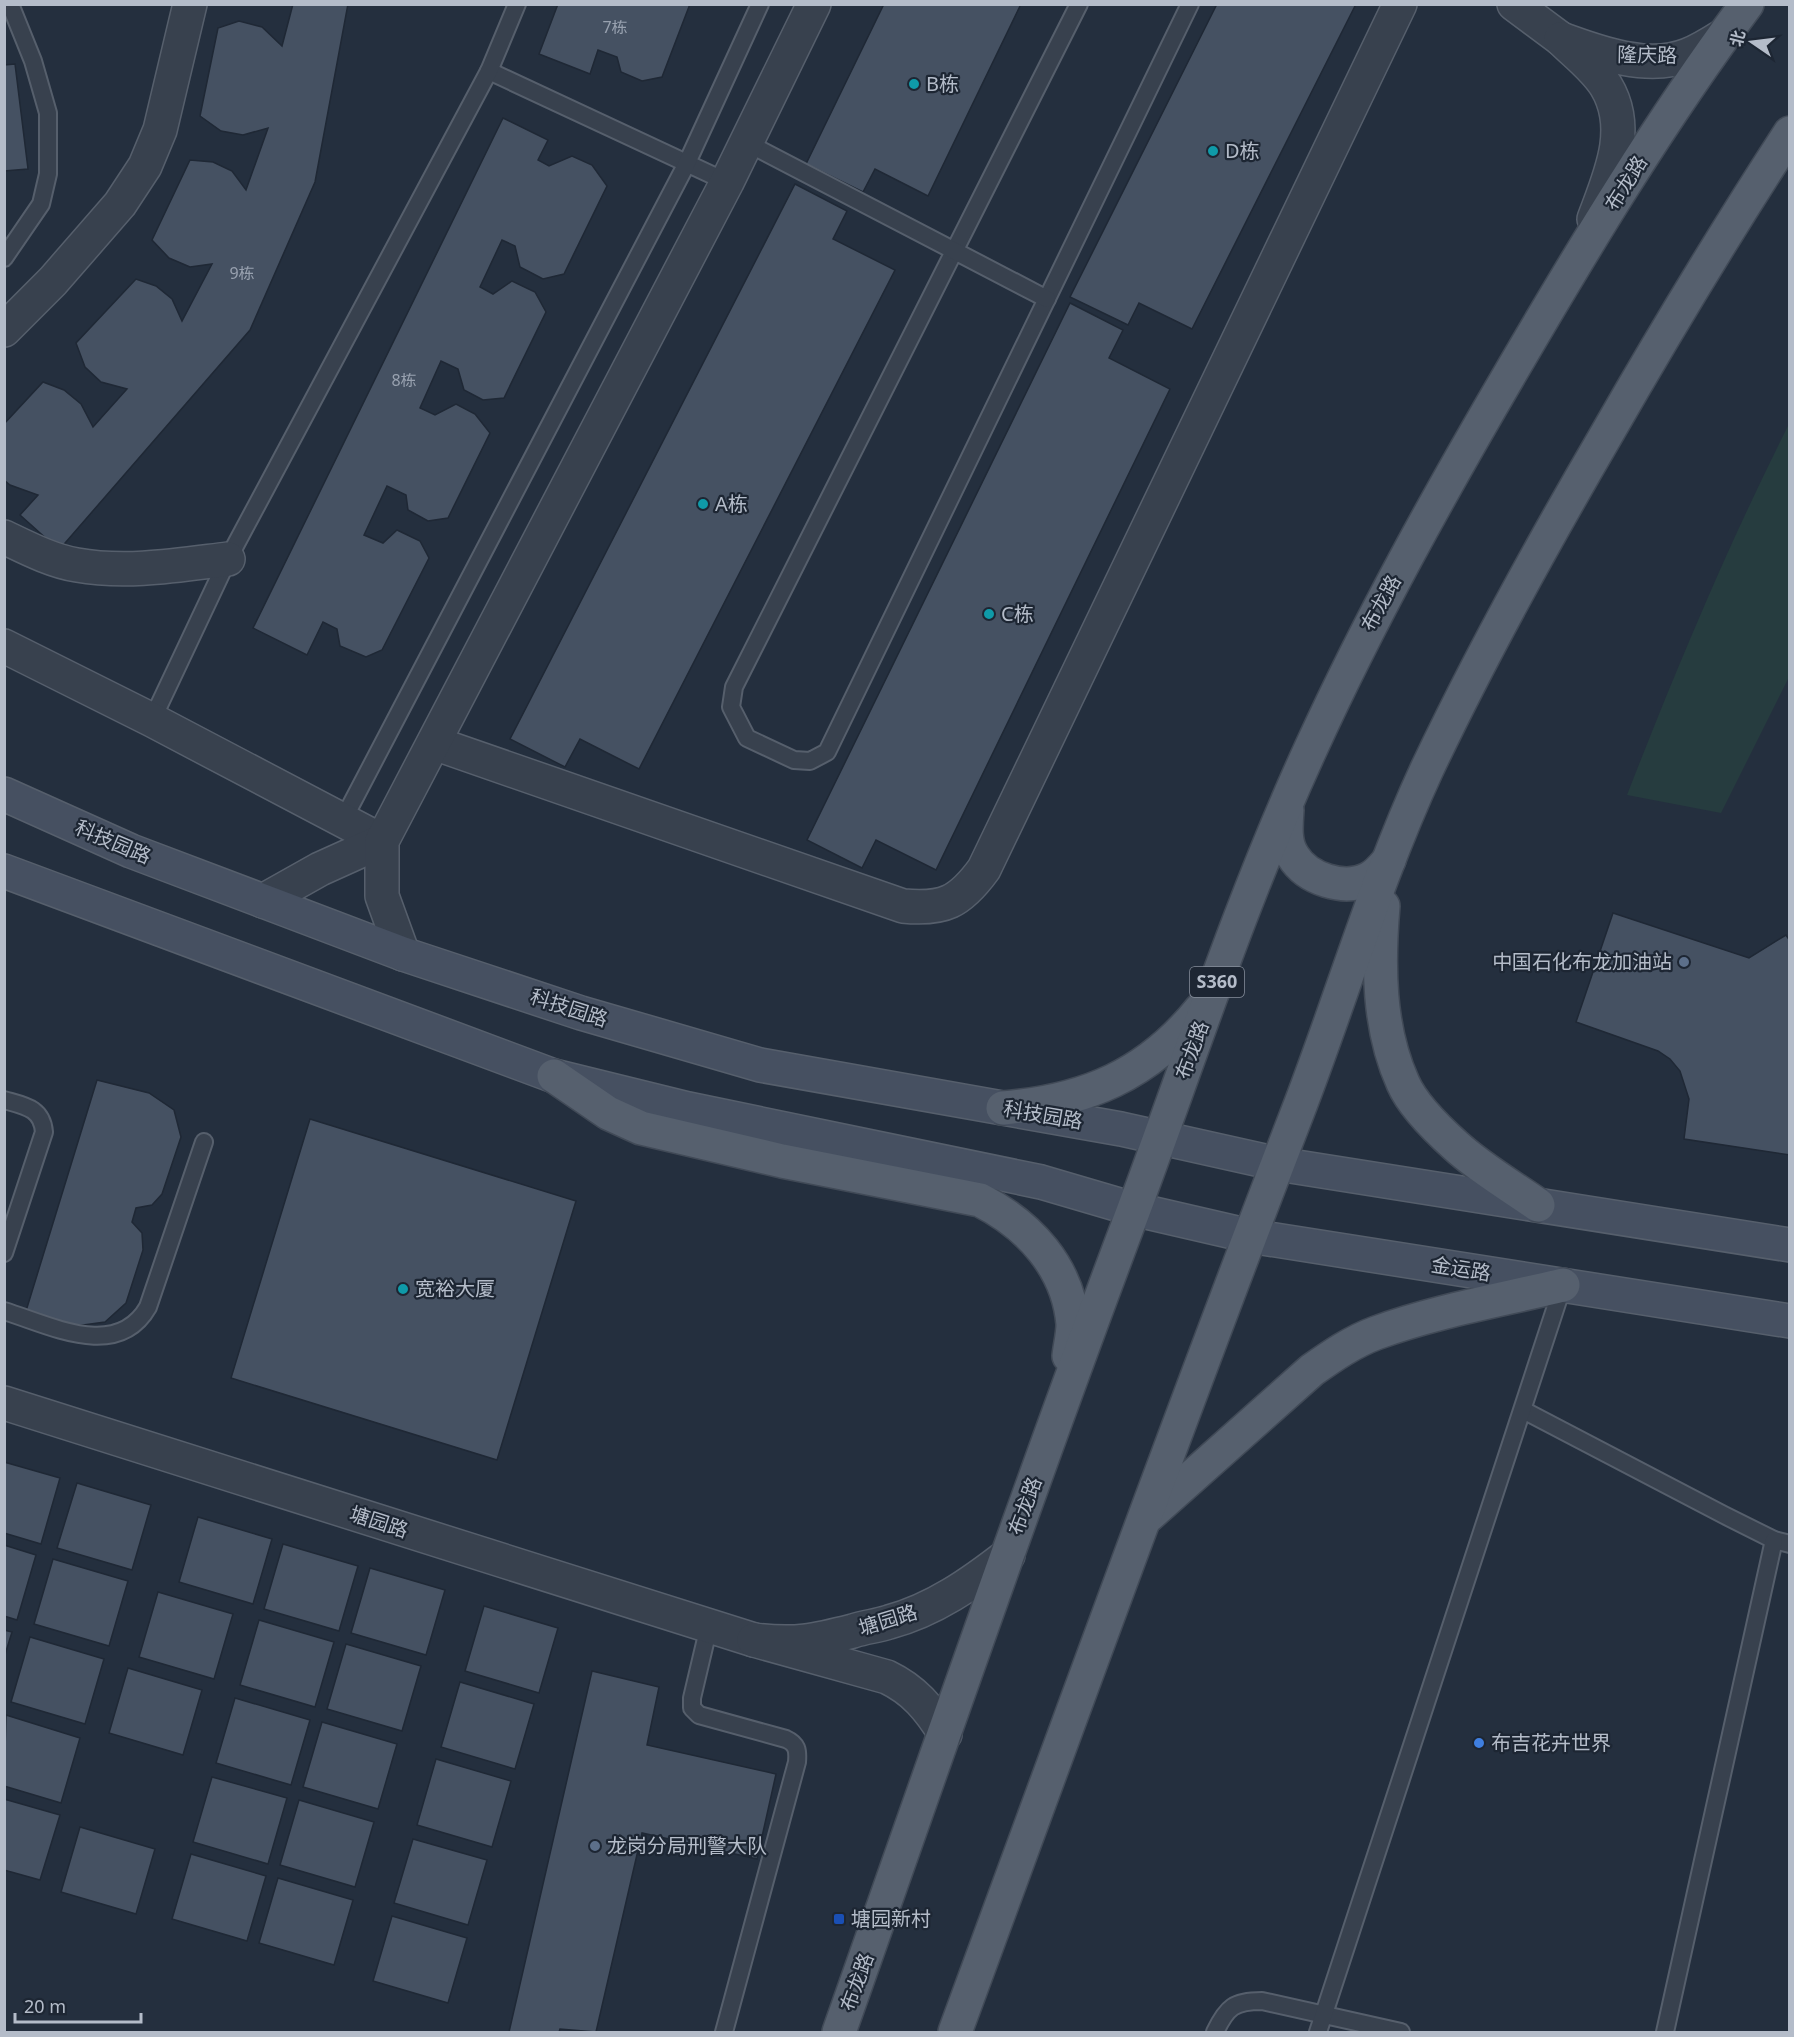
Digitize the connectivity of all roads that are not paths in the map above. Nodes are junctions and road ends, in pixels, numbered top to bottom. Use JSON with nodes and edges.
{"nodes":[{"id":1,"x":10,"y":4,"type":"edge"},
{"id":2,"x":190,"y":4,"type":"edge"},
{"id":3,"x":517,"y":4,"type":"edge"},
{"id":4,"x":760,"y":4,"type":"edge"},
{"id":5,"x":814,"y":4,"type":"edge"},
{"id":6,"x":1079,"y":4,"type":"edge"},
{"id":7,"x":1190,"y":4,"type":"edge"},
{"id":8,"x":1400,"y":4,"type":"edge"},
{"id":9,"x":1514,"y":4,"type":"edge"},
{"id":10,"x":1747,"y":4,"type":"edge"},
{"id":11,"x":1729,"y":32,"type":"junction"},
{"id":12,"x":1561,"y":39,"type":"junction"},
{"id":13,"x":489,"y":71,"type":"junction"},
{"id":14,"x":1790,"y":133,"type":"edge"},
{"id":15,"x":747,"y":143,"type":"junction"},
{"id":16,"x":686,"y":165,"type":"junction"},
{"id":17,"x":727,"y":182,"type":"junction"},
{"id":18,"x":955,"y":251,"type":"junction"},
{"id":19,"x":4,"y":258,"type":"edge"},
{"id":20,"x":1579,"y":258,"type":"junction"},
{"id":21,"x":1047,"y":299,"type":"junction"},
{"id":22,"x":4,"y":330,"type":"edge"},
{"id":23,"x":4,"y":537,"type":"edge"},
{"id":24,"x":228,"y":559,"type":"junction"},
{"id":25,"x":4,"y":646,"type":"edge"},
{"id":26,"x":152,"y":720,"type":"junction"},
{"id":27,"x":434,"y":743,"type":"junction"},
{"id":28,"x":4,"y":794,"type":"edge"},
{"id":29,"x":1287,"y":805,"type":"junction"},
{"id":30,"x":343,"y":820,"type":"junction"},
{"id":31,"x":382,"y":841,"type":"junction"},
{"id":32,"x":1393,"y":850,"type":"junction"},
{"id":33,"x":4,"y":871,"type":"edge"},
{"id":34,"x":262,"y":901,"type":"junction"},
{"id":35,"x":403,"y":954,"type":"junction"},
{"id":36,"x":1212,"y":996,"type":"junction"},
{"id":37,"x":554,"y":1076,"type":"junction"},
{"id":38,"x":4,"y":1100,"type":"edge"},
{"id":39,"x":1003,"y":1108,"type":"junction"},
{"id":40,"x":1159,"y":1137,"type":"junction"},
{"id":41,"x":204,"y":1142,"type":"dead end"},
{"id":42,"x":1278,"y":1164,"type":"junction"},
{"id":43,"x":1538,"y":1205,"type":"junction"},
{"id":44,"x":1133,"y":1209,"type":"junction"},
{"id":45,"x":1250,"y":1236,"type":"junction"},
{"id":46,"x":1790,"y":1245,"type":"edge"},
{"id":47,"x":4,"y":1253,"type":"edge"},
{"id":48,"x":1563,"y":1285,"type":"junction"},
{"id":49,"x":4,"y":1311,"type":"edge"},
{"id":50,"x":1790,"y":1321,"type":"edge"},
{"id":51,"x":1065,"y":1396,"type":"junction"},
{"id":52,"x":4,"y":1403,"type":"edge"},
{"id":53,"x":1522,"y":1410,"type":"junction"},
{"id":54,"x":1144,"y":1519,"type":"junction"},
{"id":55,"x":1782,"y":1542,"type":"edge"},
{"id":56,"x":1008,"y":1555,"type":"junction"},
{"id":57,"x":709,"y":1626,"type":"junction"},
{"id":58,"x":754,"y":1640,"type":"junction"},
{"id":59,"x":945,"y":1734,"type":"junction"},
{"id":60,"x":1324,"y":2016,"type":"junction"},
{"id":61,"x":724,"y":2032,"type":"edge"},
{"id":62,"x":839,"y":2032,"type":"edge"},
{"id":63,"x":955,"y":2032,"type":"edge"},
{"id":64,"x":1215,"y":2032,"type":"edge"},
{"id":65,"x":1318,"y":2032,"type":"edge"},
{"id":66,"x":1401,"y":2032,"type":"edge"},
{"id":67,"x":1665,"y":2032,"type":"edge"}],
"edges":[{"from":1,"to":19,"type":"lane"},
{"from":2,"to":22,"type":"street"},
{"from":3,"to":13,"type":"lane"},
{"from":4,"to":16,"type":"lane"},
{"from":5,"to":15,"type":"street"},
{"from":6,"to":18,"type":"lane"},
{"from":7,"to":21,"type":"lane"},
{"from":8,"to":27,"type":"street"},
{"from":9,"to":12,"type":"street","name":"隆庆路"},
{"from":10,"to":11,"type":"main road","name":"布龙路","number":"S360"},
{"from":11,"to":12,"type":"street","name":"隆庆路"},
{"from":11,"to":20,"type":"main road","name":"布龙路","number":"S360"},
{"from":12,"to":20,"type":"street","name":"隆庆路"},
{"from":13,"to":16,"type":"lane"},
{"from":13,"to":24,"type":"lane"},
{"from":14,"to":32,"type":"main road"},
{"from":15,"to":17,"type":"street"},
{"from":15,"to":18,"type":"lane"},
{"from":16,"to":17,"type":"lane"},
{"from":16,"to":30,"type":"lane"},
{"from":17,"to":27,"type":"street"},
{"from":18,"to":21,"type":"lane"},
{"from":18,"to":21,"type":"lane"},
{"from":20,"to":29,"type":"main road","name":"布龙路","number":"S360"},
{"from":23,"to":24,"type":"street"},
{"from":24,"to":26,"type":"lane"},
{"from":25,"to":26,"type":"street"},
{"from":26,"to":30,"type":"street"},
{"from":27,"to":31,"type":"street"},
{"from":28,"to":34,"type":"main road","name":"科技园路"},
{"from":29,"to":32,"type":"main road"},
{"from":29,"to":36,"type":"main road","name":"布龙路","number":"S360"},
{"from":30,"to":31,"type":"street"},
{"from":31,"to":34,"type":"street"},
{"from":31,"to":35,"type":"street"},
{"from":32,"to":42,"type":"main road"},
{"from":32,"to":43,"type":"main road"},
{"from":33,"to":37,"type":"main road"},
{"from":34,"to":35,"type":"main road","name":"科技园路"},
{"from":35,"to":39,"type":"main road","name":"科技园路"},
{"from":36,"to":39,"type":"main road"},
{"from":36,"to":40,"type":"main road","name":"布龙路","number":"S360"},
{"from":37,"to":44,"type":"main road"},
{"from":37,"to":51,"type":"main road"},
{"from":38,"to":47,"type":"lane"},
{"from":39,"to":40,"type":"main road","name":"科技园路"},
{"from":40,"to":42,"type":"main road"},
{"from":40,"to":44,"type":"main road","name":"布龙路","number":"S360"},
{"from":41,"to":49,"type":"lane"},
{"from":42,"to":43,"type":"main road"},
{"from":42,"to":45,"type":"main road"},
{"from":43,"to":46,"type":"main road"},
{"from":44,"to":45,"type":"main road","name":"金运路"},
{"from":44,"to":51,"type":"main road","name":"布龙路","number":"S360"},
{"from":45,"to":48,"type":"main road","name":"金运路"},
{"from":45,"to":54,"type":"main road"},
{"from":48,"to":50,"type":"main road","name":"金运路"},
{"from":48,"to":53,"type":"lane"},
{"from":48,"to":54,"type":"main road"},
{"from":51,"to":56,"type":"main road","name":"布龙路","number":"S360"},
{"from":52,"to":57,"type":"street","name":"塘园路"},
{"from":53,"to":55,"type":"lane"},
{"from":53,"to":60,"type":"lane"},
{"from":54,"to":63,"type":"main road"},
{"from":55,"to":67,"type":"lane"},
{"from":56,"to":58,"type":"street","name":"塘园路"},
{"from":56,"to":59,"type":"main road","name":"布龙路","number":"S360"},
{"from":57,"to":58,"type":"street","name":"塘园路"},
{"from":57,"to":61,"type":"lane"},
{"from":58,"to":59,"type":"street","name":"塘园路"},
{"from":59,"to":62,"type":"main road","name":"布龙路","number":"S360"},
{"from":60,"to":64,"type":"lane"},
{"from":60,"to":65,"type":"lane"},
{"from":60,"to":66,"type":"lane"}]}
